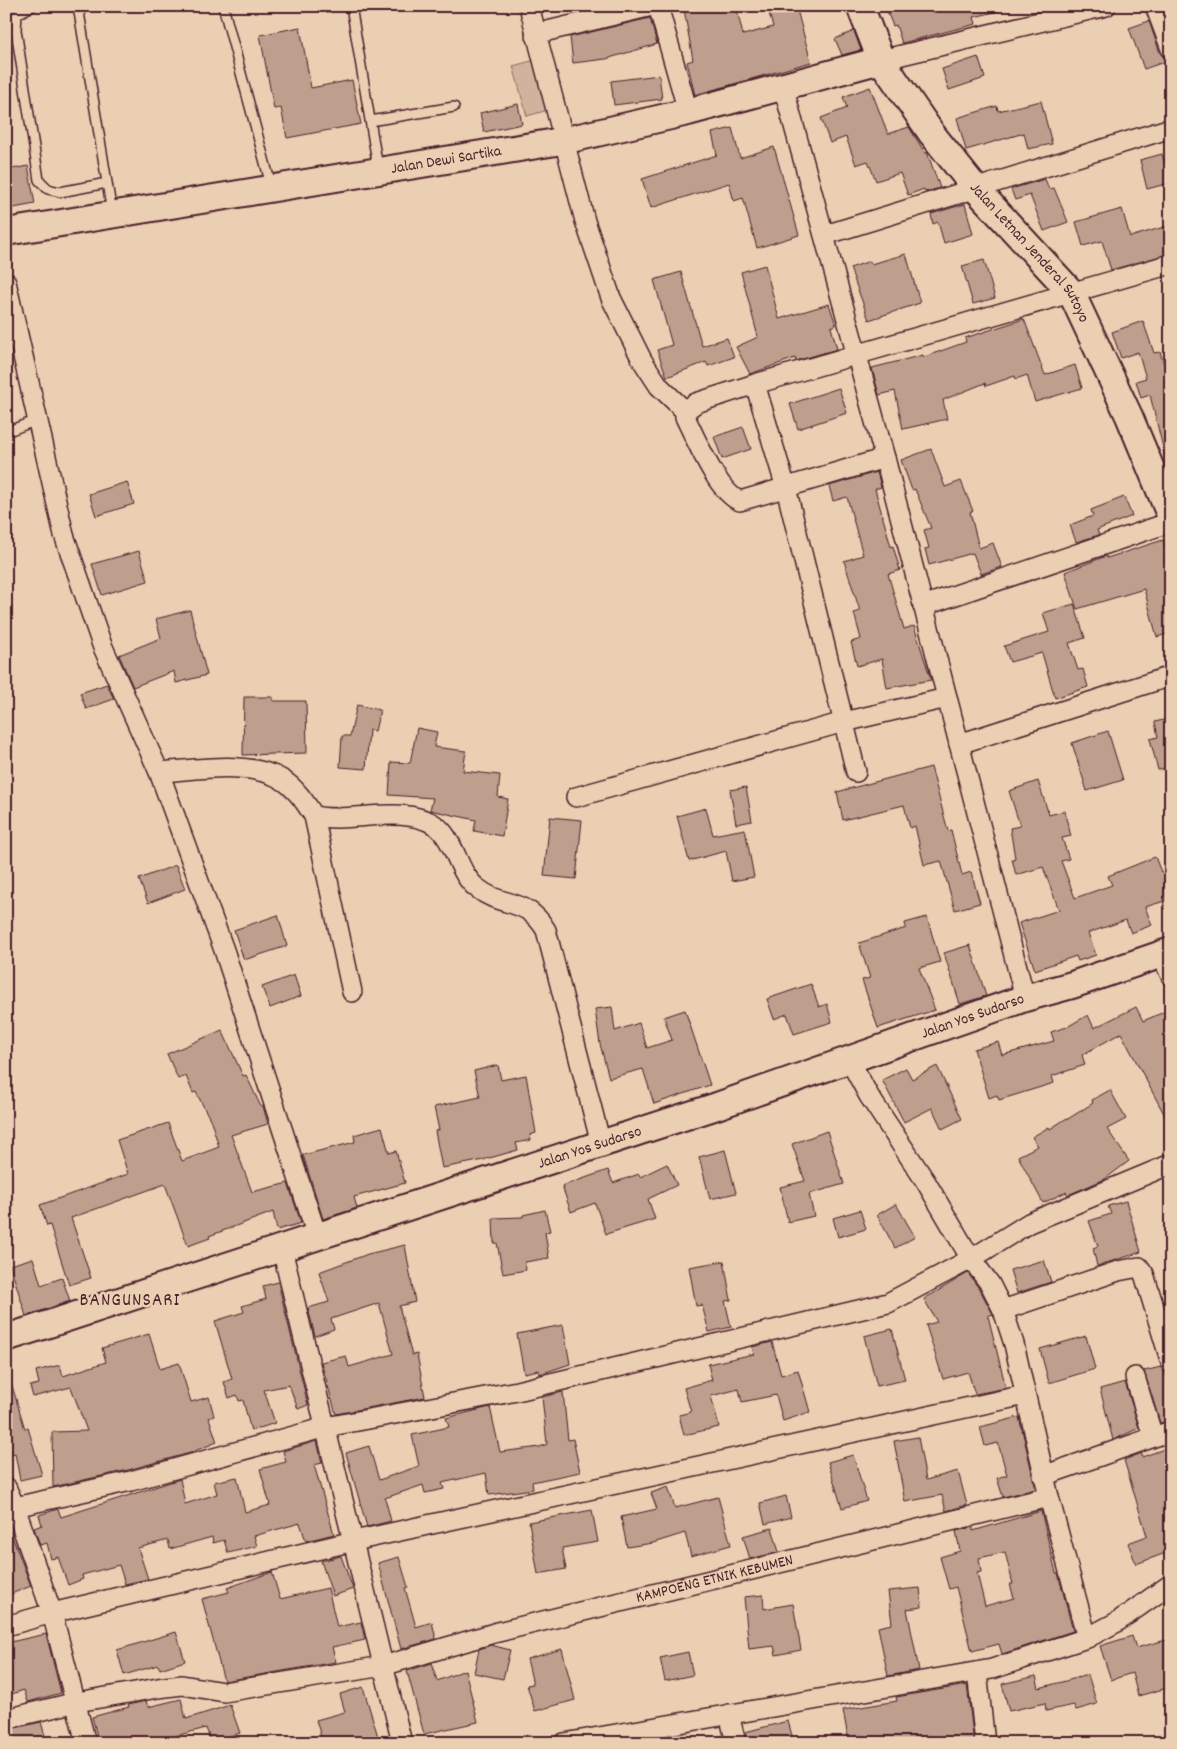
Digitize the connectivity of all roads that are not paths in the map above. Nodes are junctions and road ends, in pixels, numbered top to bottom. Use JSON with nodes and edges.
{"nodes":[{"id":1,"x":32,"y":6,"type":"edge"},
{"id":2,"x":78,"y":6,"type":"edge"},
{"id":3,"x":223,"y":6,"type":"edge"},
{"id":4,"x":351,"y":6,"type":"edge"},
{"id":5,"x":529,"y":6,"type":"edge"},
{"id":6,"x":652,"y":6,"type":"edge"},
{"id":7,"x":658,"y":6,"type":"edge"},
{"id":8,"x":860,"y":6,"type":"edge"},
{"id":9,"x":1106,"y":6,"type":"edge"},
{"id":10,"x":1154,"y":6,"type":"edge"},
{"id":11,"x":535,"y":34,"type":"junction"},
{"id":12,"x":1171,"y":49,"type":"edge"},
{"id":13,"x":881,"y":60,"type":"junction"},
{"id":14,"x":783,"y":86,"type":"junction"},
{"id":15,"x":454,"y":107,"type":"dead end"},
{"id":16,"x":688,"y":112,"type":"junction"},
{"id":17,"x":370,"y":120,"type":"junction"},
{"id":18,"x":1171,"y":128,"type":"edge"},
{"id":19,"x":562,"y":141,"type":"junction"},
{"id":20,"x":378,"y":171,"type":"junction"},
{"id":21,"x":107,"y":183,"type":"junction"},
{"id":22,"x":272,"y":188,"type":"junction"},
{"id":23,"x":976,"y":189,"type":"junction"},
{"id":24,"x":112,"y":214,"type":"junction"},
{"id":25,"x":6,"y":232,"type":"edge"},
{"id":26,"x":825,"y":235,"type":"junction"},
{"id":27,"x":1171,"y":264,"type":"edge"},
{"id":28,"x":6,"y":282,"type":"edge"},
{"id":29,"x":1071,"y":292,"type":"junction"},
{"id":30,"x":857,"y":355,"type":"junction"},
{"id":31,"x":755,"y":384,"type":"junction"},
{"id":32,"x":685,"y":411,"type":"junction"},
{"id":33,"x":37,"y":420,"type":"junction"},
{"id":34,"x":6,"y":432,"type":"edge"},
{"id":35,"x":885,"y":458,"type":"junction"},
{"id":36,"x":786,"y":488,"type":"junction"},
{"id":37,"x":1171,"y":517,"type":"edge"},
{"id":38,"x":1171,"y":522,"type":"edge"},
{"id":39,"x":923,"y":606,"type":"junction"},
{"id":40,"x":1171,"y":676,"type":"edge"},
{"id":41,"x":947,"y":698,"type":"junction"},
{"id":42,"x":844,"y":722,"type":"junction"},
{"id":43,"x":959,"y":744,"type":"junction"},
{"id":44,"x":159,"y":772,"type":"junction"},
{"id":45,"x":856,"y":772,"type":"dead end"},
{"id":46,"x":576,"y":797,"type":"dead end"},
{"id":47,"x":314,"y":816,"type":"junction"},
{"id":48,"x":1167,"y":960,"type":"edge"},
{"id":49,"x":352,"y":992,"type":"dead end"},
{"id":50,"x":1025,"y":998,"type":"junction"},
{"id":51,"x":850,"y":1061,"type":"junction"},
{"id":52,"x":601,"y":1144,"type":"junction"},
{"id":53,"x":1171,"y":1164,"type":"edge"},
{"id":54,"x":317,"y":1236,"type":"junction"},
{"id":55,"x":282,"y":1249,"type":"junction"},
{"id":56,"x":971,"y":1259,"type":"junction"},
{"id":57,"x":1003,"y":1310,"type":"junction"},
{"id":58,"x":6,"y":1338,"type":"edge"},
{"id":59,"x":1171,"y":1363,"type":"edge"},
{"id":60,"x":1134,"y":1377,"type":"dead end"},
{"id":61,"x":1024,"y":1395,"type":"junction"},
{"id":62,"x":326,"y":1427,"type":"junction"},
{"id":63,"x":1162,"y":1434,"type":"edge"},
{"id":64,"x":1043,"y":1476,"type":"junction"},
{"id":65,"x":6,"y":1487,"type":"edge"},
{"id":66,"x":1048,"y":1498,"type":"junction"},
{"id":67,"x":15,"y":1507,"type":"junction"},
{"id":68,"x":354,"y":1541,"type":"junction"},
{"id":69,"x":1171,"y":1584,"type":"edge"},
{"id":70,"x":52,"y":1613,"type":"junction"},
{"id":71,"x":6,"y":1626,"type":"edge"},
{"id":72,"x":1087,"y":1638,"type":"junction"},
{"id":73,"x":383,"y":1666,"type":"junction"},
{"id":74,"x":977,"y":1672,"type":"junction"},
{"id":75,"x":77,"y":1702,"type":"junction"},
{"id":76,"x":730,"y":1714,"type":"junction"},
{"id":77,"x":6,"y":1719,"type":"edge"},
{"id":78,"x":86,"y":1743,"type":"edge"},
{"id":79,"x":402,"y":1743,"type":"edge"},
{"id":80,"x":564,"y":1743,"type":"edge"},
{"id":81,"x":736,"y":1743,"type":"edge"},
{"id":82,"x":985,"y":1743,"type":"edge"}],
"edges":[{"from":1,"to":21,"type":"lane"},
{"from":2,"to":21,"type":"lane"},
{"from":3,"to":22,"type":"lane"},
{"from":4,"to":17,"type":"lane"},
{"from":5,"to":11,"type":"street"},
{"from":6,"to":11,"type":"street"},
{"from":7,"to":16,"type":"street"},
{"from":8,"to":13,"type":"street","name":"Jalan Letnan Jenderal Sutoyo"},
{"from":9,"to":13,"type":"street"},
{"from":10,"to":12,"type":"street"},
{"from":11,"to":19,"type":"street"},
{"from":13,"to":14,"type":"street","name":"Jalan Dewi Sartika"},
{"from":13,"to":23,"type":"street","name":"Jalan Letnan Jenderal Sutoyo"},
{"from":14,"to":16,"type":"street","name":"Jalan Dewi Sartika"},
{"from":14,"to":26,"type":"street"},
{"from":15,"to":17,"type":"lane"},
{"from":16,"to":19,"type":"street","name":"Jalan Dewi Sartika"},
{"from":17,"to":20,"type":"lane"},
{"from":18,"to":23,"type":"street"},
{"from":19,"to":20,"type":"street","name":"Jalan Dewi Sartika"},
{"from":19,"to":32,"type":"street"},
{"from":20,"to":22,"type":"street","name":"Jalan Dewi Sartika"},
{"from":21,"to":24,"type":"lane"},
{"from":22,"to":24,"type":"street","name":"Jalan Dewi Sartika"},
{"from":23,"to":26,"type":"street"},
{"from":23,"to":29,"type":"street","name":"Jalan Letnan Jenderal Sutoyo"},
{"from":24,"to":25,"type":"street","name":"Jalan Dewi Sartika"},
{"from":26,"to":30,"type":"street"},
{"from":27,"to":29,"type":"street"},
{"from":28,"to":33,"type":"street"},
{"from":29,"to":30,"type":"street"},
{"from":29,"to":37,"type":"street","name":"Jalan Letnan Jenderal Sutoyo"},
{"from":30,"to":31,"type":"street"},
{"from":30,"to":35,"type":"street"},
{"from":31,"to":32,"type":"street"},
{"from":31,"to":36,"type":"street"},
{"from":32,"to":36,"type":"street"},
{"from":33,"to":34,"type":"lane"},
{"from":33,"to":44,"type":"street"},
{"from":35,"to":36,"type":"street"},
{"from":35,"to":39,"type":"street"},
{"from":36,"to":42,"type":"street"},
{"from":38,"to":39,"type":"street"},
{"from":39,"to":41,"type":"street"},
{"from":40,"to":43,"type":"street"},
{"from":41,"to":42,"type":"street"},
{"from":41,"to":43,"type":"street"},
{"from":42,"to":45,"type":"street"},
{"from":42,"to":46,"type":"street"},
{"from":43,"to":50,"type":"street"},
{"from":44,"to":47,"type":"street"},
{"from":44,"to":54,"type":"street"},
{"from":47,"to":49,"type":"street"},
{"from":47,"to":52,"type":"street"},
{"from":48,"to":50,"type":"street","name":"Jalan Yos Sudarso"},
{"from":50,"to":51,"type":"street","name":"Jalan Yos Sudarso"},
{"from":51,"to":52,"type":"street","name":"Jalan Yos Sudarso"},
{"from":51,"to":56,"type":"street"},
{"from":52,"to":54,"type":"street","name":"Jalan Yos Sudarso"},
{"from":53,"to":56,"type":"street"},
{"from":54,"to":55,"type":"street","name":"Jalan Yos Sudarso"},
{"from":55,"to":58,"type":"street","name":"Jalan Yos Sudarso"},
{"from":55,"to":62,"type":"street"},
{"from":56,"to":57,"type":"street"},
{"from":56,"to":62,"type":"street"},
{"from":57,"to":59,"type":"street"},
{"from":57,"to":61,"type":"street"},
{"from":60,"to":63,"type":"street"},
{"from":61,"to":64,"type":"street"},
{"from":61,"to":68,"type":"street"},
{"from":62,"to":67,"type":"street"},
{"from":62,"to":68,"type":"street"},
{"from":63,"to":64,"type":"street"},
{"from":64,"to":66,"type":"street"},
{"from":65,"to":67,"type":"street"},
{"from":66,"to":72,"type":"street"},
{"from":66,"to":73,"type":"street","name":"KAMPOENG ETNIK KEBUMEN"},
{"from":67,"to":70,"type":"street"},
{"from":68,"to":70,"type":"street"},
{"from":68,"to":73,"type":"street"},
{"from":69,"to":72,"type":"street"},
{"from":70,"to":71,"type":"street"},
{"from":70,"to":75,"type":"street"},
{"from":72,"to":74,"type":"street"},
{"from":73,"to":75,"type":"street","name":"KAMPOENG ETNIK KEBUMEN"},
{"from":73,"to":79,"type":"street"},
{"from":74,"to":76,"type":"street"},
{"from":74,"to":82,"type":"street"},
{"from":75,"to":77,"type":"street","name":"KAMPOENG ETNIK KEBUMEN"},
{"from":75,"to":78,"type":"street"},
{"from":76,"to":80,"type":"street"},
{"from":76,"to":81,"type":"street"}]}
